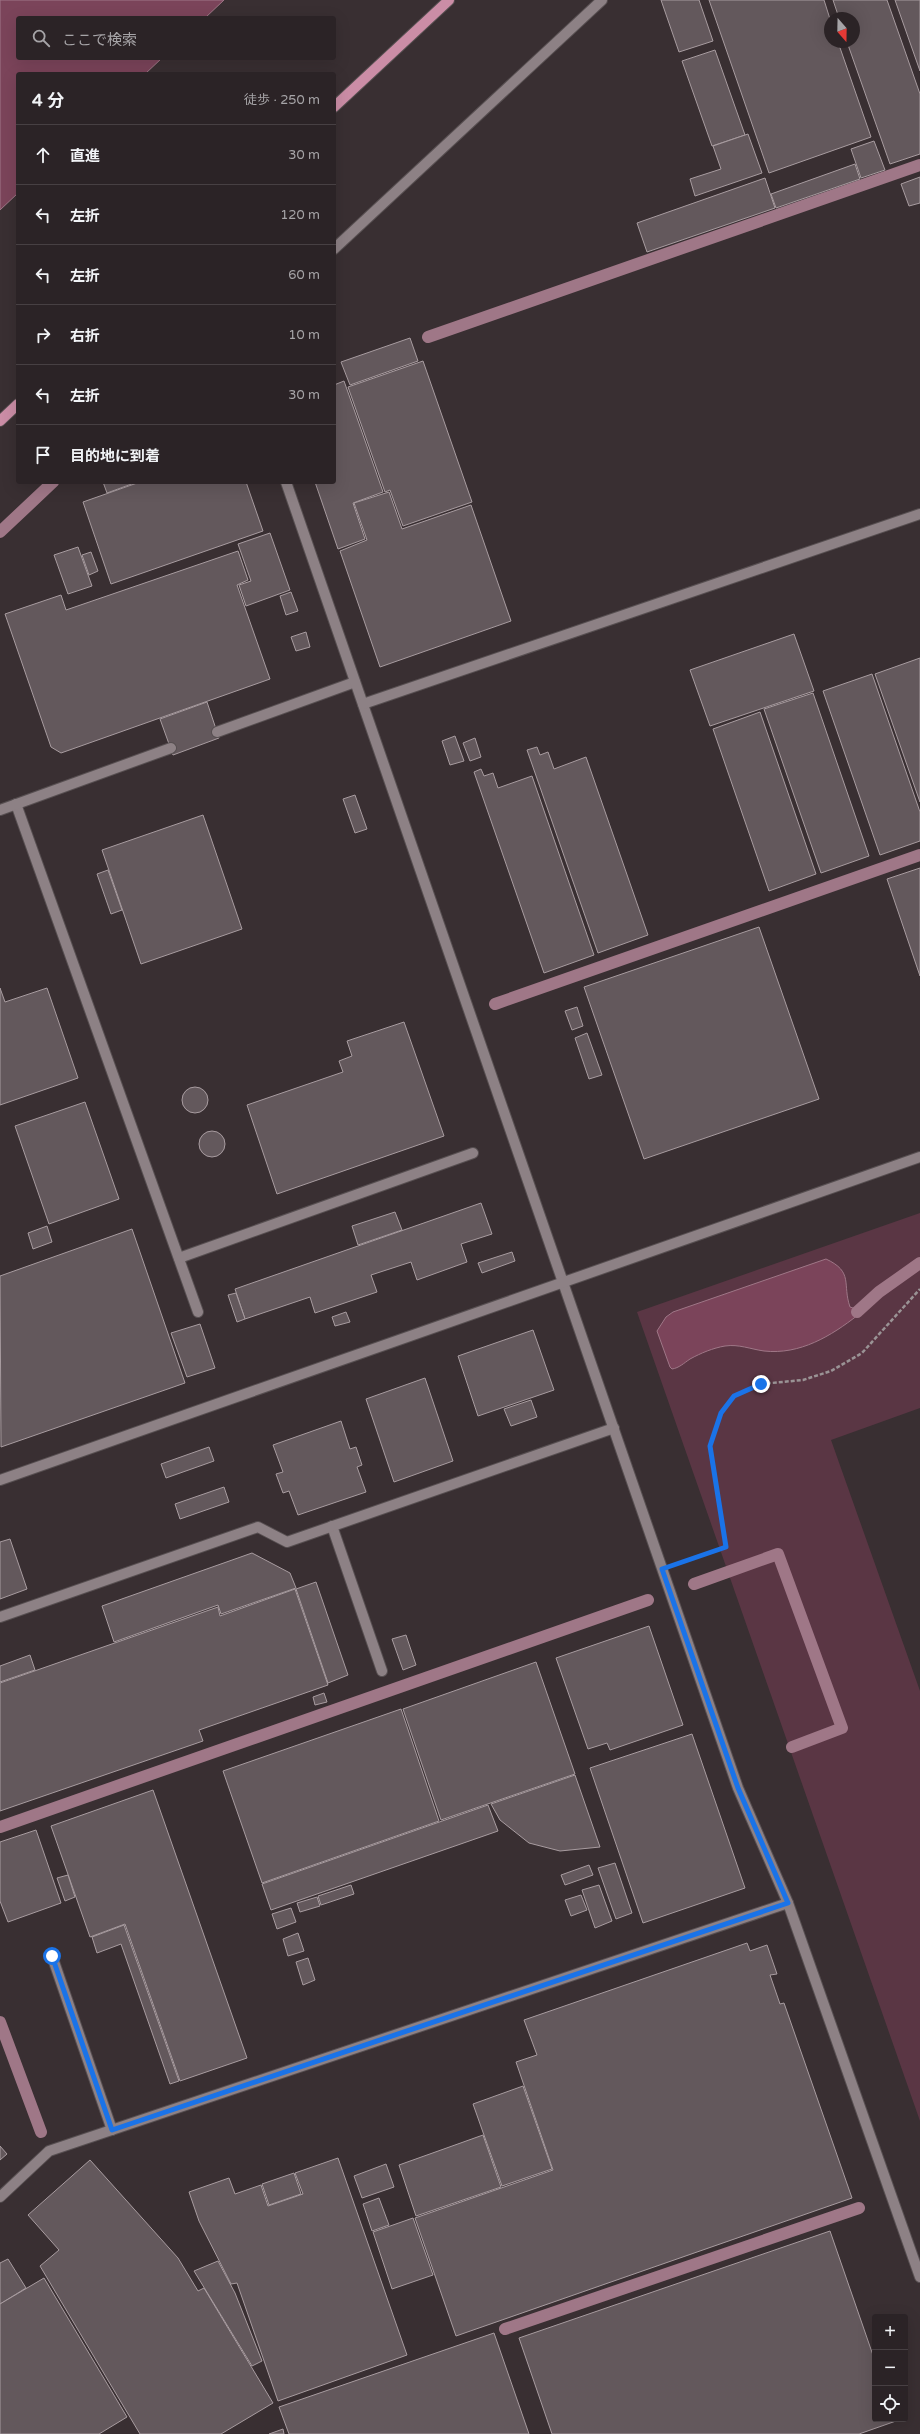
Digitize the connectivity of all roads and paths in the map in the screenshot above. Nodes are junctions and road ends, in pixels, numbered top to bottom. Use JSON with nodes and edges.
{"nodes":[{"id":1,"x":448,"y":0,"type":"edge"},
{"id":2,"x":602,"y":0,"type":"edge"},
{"id":3,"x":336,"y":105,"type":"edge"},
{"id":4,"x":336,"y":247,"type":"edge"},
{"id":5,"x":16,"y":406,"type":"edge"},
{"id":6,"x":0,"y":421,"type":"edge"},
{"id":7,"x":287,"y":484,"type":"edge"},
{"id":8,"x":920,"y":514,"type":"edge"},
{"id":9,"x":355,"y":682,"type":"junction"},
{"id":10,"x":363,"y":704,"type":"junction"},
{"id":11,"x":217,"y":732,"type":"dead end"},
{"id":12,"x":171,"y":748,"type":"dead end"},
{"id":13,"x":16,"y":804,"type":"junction"},
{"id":14,"x":0,"y":810,"type":"edge"},
{"id":15,"x":473,"y":1153,"type":"dead end"},
{"id":16,"x":920,"y":1157,"type":"edge"},
{"id":17,"x":179,"y":1258,"type":"junction"},
{"id":18,"x":564,"y":1282,"type":"junction"},
{"id":19,"x":920,"y":1289,"type":"edge"},
{"id":20,"x":198,"y":1312,"type":"dead end"},
{"id":21,"x":614,"y":1428,"type":"junction"},
{"id":22,"x":0,"y":1480,"type":"edge"},
{"id":23,"x":332,"y":1526,"type":"junction"},
{"id":24,"x":662,"y":1569,"type":"junction"},
{"id":25,"x":0,"y":1617,"type":"edge"},
{"id":26,"x":382,"y":1671,"type":"dead end"},
{"id":27,"x":788,"y":1903,"type":"junction"},
{"id":28,"x":52,"y":1956,"type":"dead end"},
{"id":29,"x":112,"y":2130,"type":"junction"},
{"id":30,"x":0,"y":2198,"type":"edge"},
{"id":31,"x":920,"y":2277,"type":"edge"}],
"edges":[{"from":1,"to":3,"type":"main road"},
{"from":2,"to":4,"type":"street"},
{"from":5,"to":6,"type":"main road"},
{"from":7,"to":9,"type":"street"},
{"from":8,"to":10,"type":"street"},
{"from":9,"to":10,"type":"street"},
{"from":9,"to":11,"type":"street"},
{"from":10,"to":18,"type":"street"},
{"from":12,"to":13,"type":"street"},
{"from":13,"to":14,"type":"street"},
{"from":13,"to":17,"type":"street"},
{"from":15,"to":17,"type":"street"},
{"from":16,"to":18,"type":"street"},
{"from":17,"to":20,"type":"street"},
{"from":18,"to":21,"type":"street"},
{"from":18,"to":22,"type":"street"},
{"from":19,"to":24,"type":"path"},
{"from":21,"to":23,"type":"street"},
{"from":21,"to":24,"type":"street"},
{"from":23,"to":25,"type":"street"},
{"from":23,"to":26,"type":"street"},
{"from":24,"to":27,"type":"street"},
{"from":27,"to":29,"type":"street"},
{"from":27,"to":31,"type":"street"},
{"from":28,"to":29,"type":"street"},
{"from":29,"to":30,"type":"street"}]}
